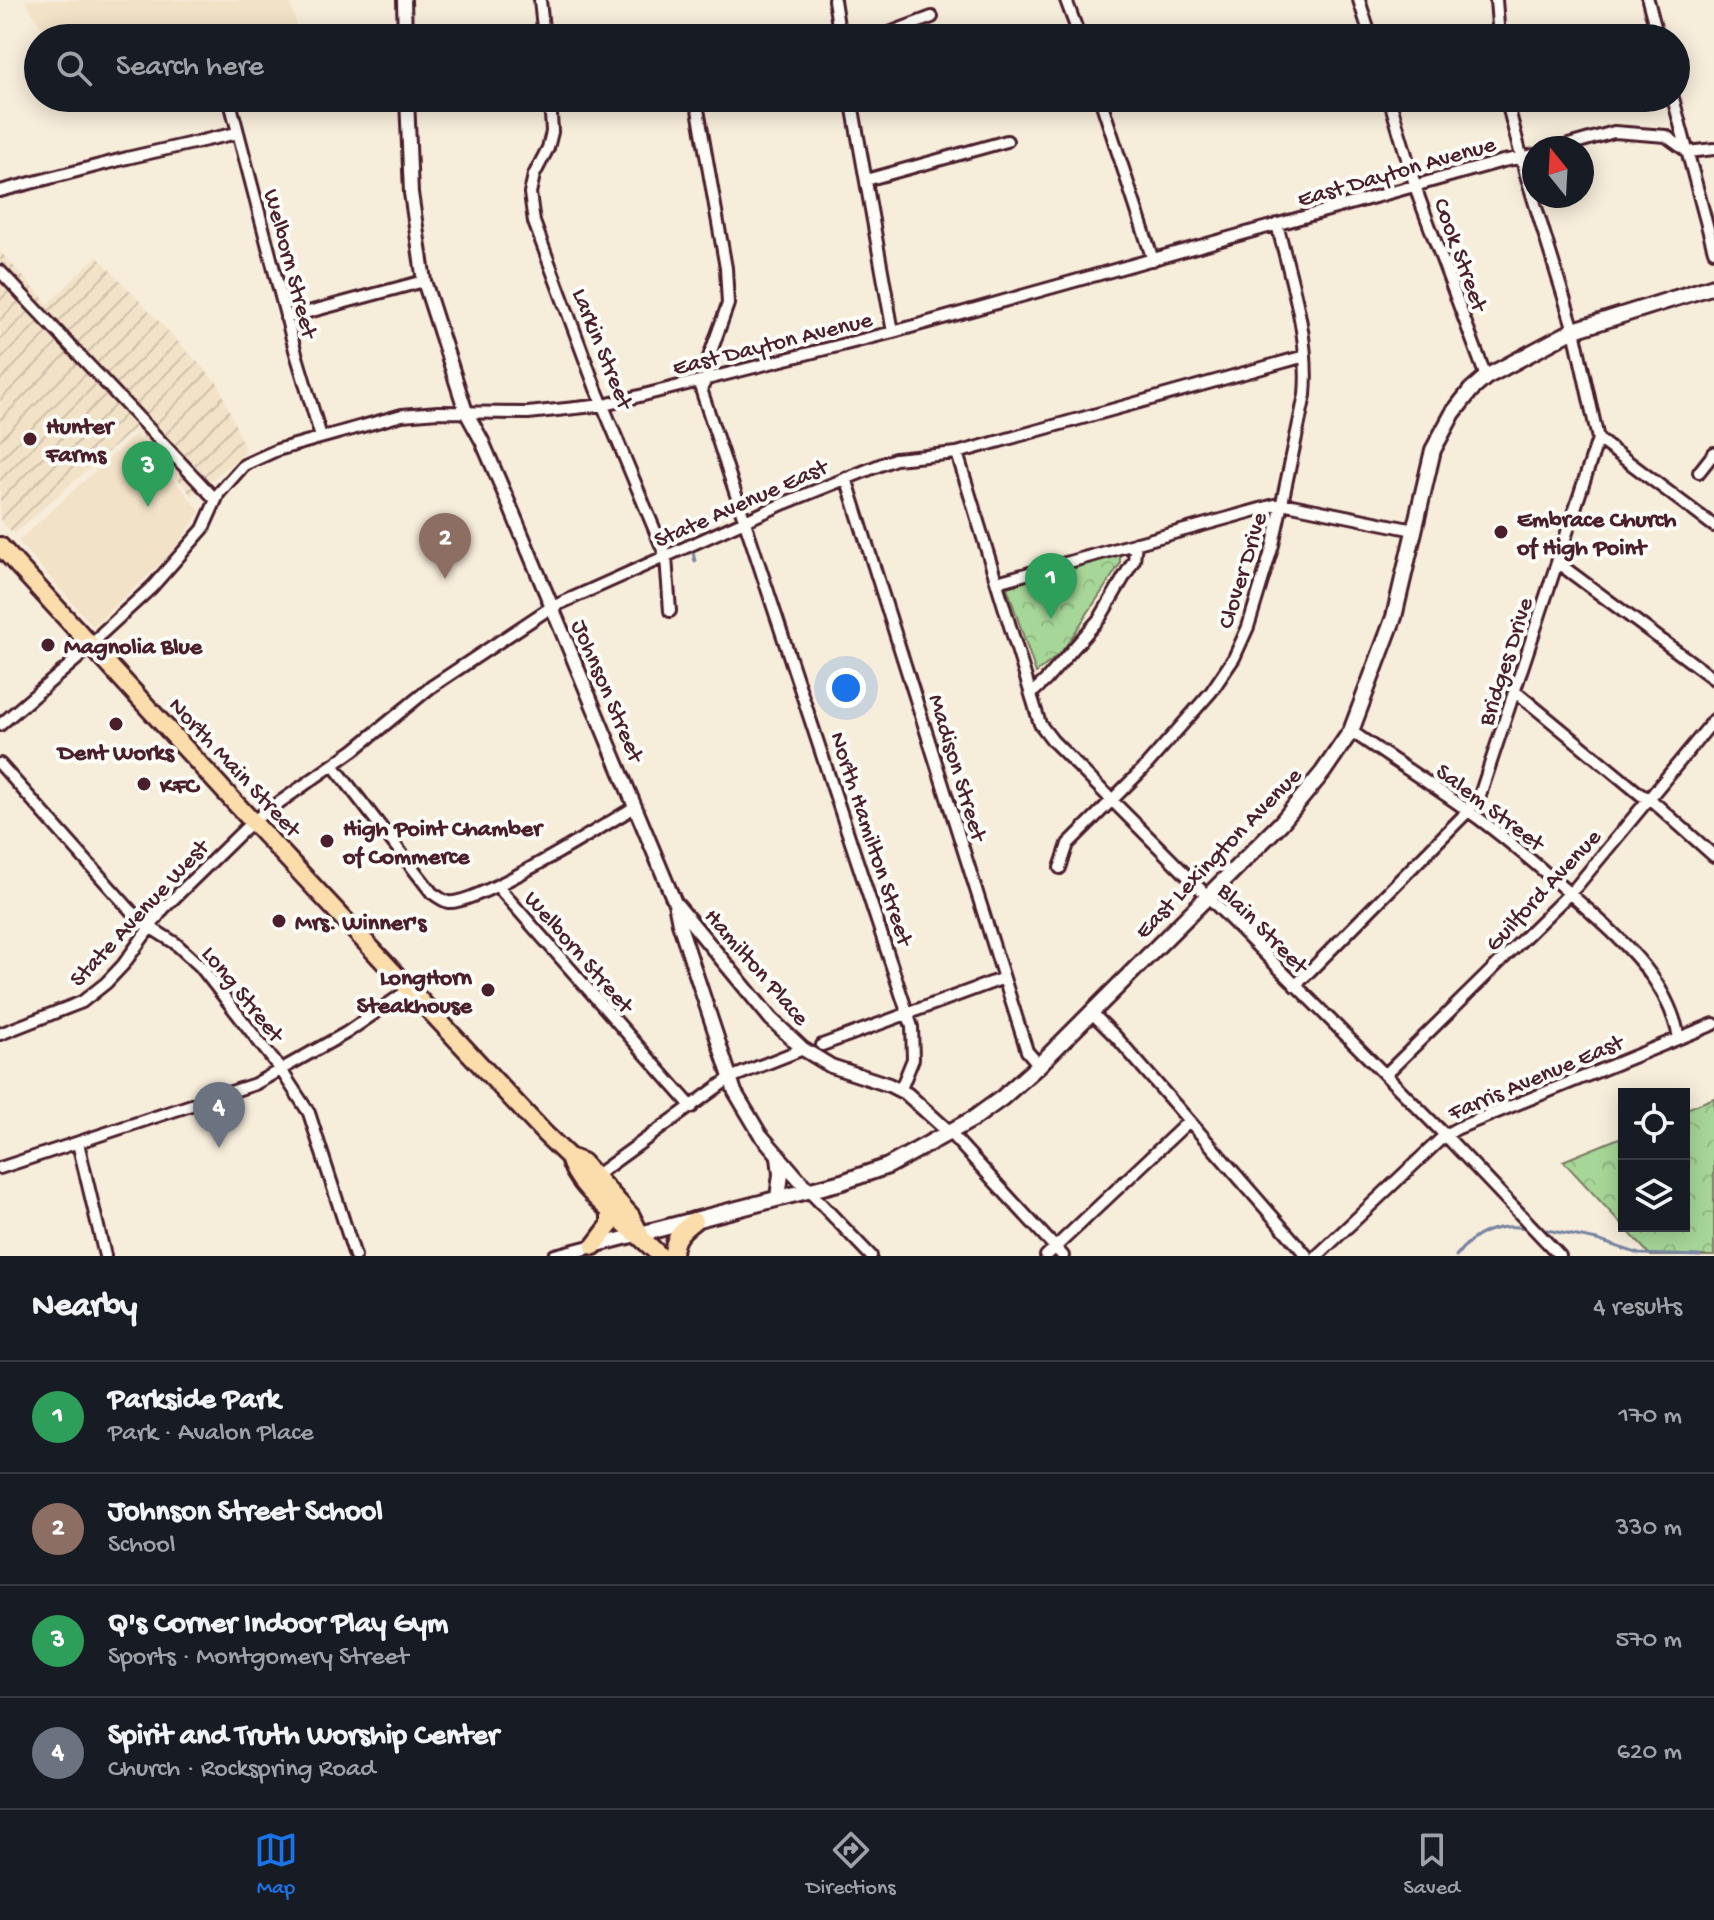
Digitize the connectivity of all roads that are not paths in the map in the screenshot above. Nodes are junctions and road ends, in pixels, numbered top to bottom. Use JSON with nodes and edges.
{"nodes":[{"id":1,"x":404,"y":0,"type":"edge"},
{"id":2,"x":540,"y":0,"type":"edge"},
{"id":3,"x":834,"y":0,"type":"edge"},
{"id":4,"x":1359,"y":0,"type":"edge"},
{"id":5,"x":1496,"y":0,"type":"edge"},
{"id":6,"x":1648,"y":0,"type":"edge"},
{"id":7,"x":1070,"y":1,"type":"edge"},
{"id":8,"x":932,"y":17,"type":"dead end"},
{"id":9,"x":405,"y":24,"type":"edge"},
{"id":10,"x":543,"y":24,"type":"edge"},
{"id":11,"x":838,"y":24,"type":"edge"},
{"id":12,"x":913,"y":24,"type":"edge"},
{"id":13,"x":1076,"y":24,"type":"edge"},
{"id":14,"x":1367,"y":24,"type":"edge"},
{"id":15,"x":1498,"y":24,"type":"edge"},
{"id":16,"x":1654,"y":24,"type":"edge"},
{"id":17,"x":232,"y":112,"type":"edge"},
{"id":18,"x":408,"y":112,"type":"edge"},
{"id":19,"x":551,"y":112,"type":"edge"},
{"id":20,"x":698,"y":112,"type":"edge"},
{"id":21,"x":854,"y":112,"type":"edge"},
{"id":22,"x":1105,"y":112,"type":"edge"},
{"id":23,"x":1393,"y":112,"type":"edge"},
{"id":24,"x":1510,"y":112,"type":"edge"},
{"id":25,"x":1677,"y":112,"type":"edge"},
{"id":26,"x":237,"y":133,"type":"junction"},
{"id":27,"x":1594,"y":138,"type":"edge"},
{"id":28,"x":1007,"y":141,"type":"dead end"},
{"id":29,"x":1714,"y":149,"type":"edge"},
{"id":30,"x":1688,"y":152,"type":"junction"},
{"id":31,"x":1521,"y":157,"type":"junction"},
{"id":32,"x":866,"y":180,"type":"junction"},
{"id":33,"x":1417,"y":186,"type":"junction"},
{"id":34,"x":0,"y":191,"type":"edge"},
{"id":35,"x":1277,"y":224,"type":"junction"},
{"id":36,"x":1714,"y":251,"type":"edge"},
{"id":37,"x":1153,"y":260,"type":"junction"},
{"id":38,"x":0,"y":271,"type":"edge"},
{"id":39,"x":424,"y":281,"type":"junction"},
{"id":40,"x":1714,"y":286,"type":"edge"},
{"id":41,"x":286,"y":318,"type":"junction"},
{"id":42,"x":1574,"y":330,"type":"junction"},
{"id":43,"x":893,"y":332,"type":"junction"},
{"id":44,"x":1305,"y":356,"type":"junction"},
{"id":45,"x":1486,"y":377,"type":"junction"},
{"id":46,"x":707,"y":378,"type":"junction"},
{"id":47,"x":604,"y":405,"type":"junction"},
{"id":48,"x":466,"y":412,"type":"junction"},
{"id":49,"x":321,"y":437,"type":"junction"},
{"id":50,"x":1598,"y":439,"type":"junction"},
{"id":51,"x":957,"y":453,"type":"junction"},
{"id":52,"x":1714,"y":453,"type":"edge"},
{"id":53,"x":1699,"y":472,"type":"dead end"},
{"id":54,"x":846,"y":478,"type":"junction"},
{"id":55,"x":216,"y":500,"type":"junction"},
{"id":56,"x":1282,"y":503,"type":"junction"},
{"id":57,"x":745,"y":522,"type":"junction"},
{"id":58,"x":1714,"y":526,"type":"edge"},
{"id":59,"x":1414,"y":530,"type":"junction"},
{"id":60,"x":1136,"y":543,"type":"junction"},
{"id":61,"x":0,"y":546,"type":"edge"},
{"id":62,"x":666,"y":557,"type":"junction"},
{"id":63,"x":1558,"y":563,"type":"junction"},
{"id":64,"x":997,"y":582,"type":"junction"},
{"id":65,"x":550,"y":608,"type":"junction"},
{"id":66,"x":670,"y":611,"type":"dead end"},
{"id":67,"x":92,"y":646,"type":"junction"},
{"id":68,"x":1714,"y":679,"type":"edge"},
{"id":69,"x":1516,"y":692,"type":"junction"},
{"id":70,"x":1031,"y":694,"type":"junction"},
{"id":71,"x":1714,"y":720,"type":"edge"},
{"id":72,"x":0,"y":725,"type":"edge"},
{"id":73,"x":1351,"y":731,"type":"junction"},
{"id":74,"x":0,"y":764,"type":"edge"},
{"id":75,"x":333,"y":765,"type":"junction"},
{"id":76,"x":1649,"y":798,"type":"junction"},
{"id":77,"x":1110,"y":801,"type":"junction"},
{"id":78,"x":635,"y":807,"type":"junction"},
{"id":79,"x":1469,"y":811,"type":"junction"},
{"id":80,"x":253,"y":821,"type":"junction"},
{"id":81,"x":1714,"y":856,"type":"edge"},
{"id":82,"x":1060,"y":868,"type":"dead end"},
{"id":83,"x":498,"y":887,"type":"junction"},
{"id":84,"x":1570,"y":893,"type":"junction"},
{"id":85,"x":1207,"y":897,"type":"junction"},
{"id":86,"x":675,"y":903,"type":"junction"},
{"id":87,"x":150,"y":926,"type":"junction"},
{"id":88,"x":690,"y":955,"type":"junction"},
{"id":89,"x":722,"y":962,"type":"junction"},
{"id":90,"x":1004,"y":978,"type":"junction"},
{"id":91,"x":1295,"y":986,"type":"junction"},
{"id":92,"x":410,"y":989,"type":"junction"},
{"id":93,"x":1092,"y":1013,"type":"junction"},
{"id":94,"x":908,"y":1014,"type":"junction"},
{"id":95,"x":1714,"y":1024,"type":"edge"},
{"id":96,"x":0,"y":1034,"type":"edge"},
{"id":97,"x":1679,"y":1038,"type":"junction"},
{"id":98,"x":822,"y":1045,"type":"dead end"},
{"id":99,"x":803,"y":1049,"type":"junction"},
{"id":100,"x":1039,"y":1065,"type":"junction"},
{"id":101,"x":281,"y":1070,"type":"junction"},
{"id":102,"x":1385,"y":1075,"type":"junction"},
{"id":103,"x":730,"y":1078,"type":"junction"},
{"id":104,"x":900,"y":1091,"type":"junction"},
{"id":105,"x":692,"y":1107,"type":"junction"},
{"id":106,"x":1189,"y":1121,"type":"junction"},
{"id":107,"x":950,"y":1133,"type":"junction"},
{"id":108,"x":1445,"y":1135,"type":"junction"},
{"id":109,"x":78,"y":1143,"type":"junction"},
{"id":110,"x":569,"y":1157,"type":"junction"},
{"id":111,"x":779,"y":1157,"type":"junction"},
{"id":112,"x":0,"y":1168,"type":"edge"},
{"id":113,"x":595,"y":1176,"type":"junction"},
{"id":114,"x":808,"y":1190,"type":"junction"},
{"id":115,"x":778,"y":1198,"type":"junction"},
{"id":116,"x":610,"y":1210,"type":"junction"},
{"id":117,"x":694,"y":1221,"type":"junction"},
{"id":118,"x":640,"y":1234,"type":"junction"},
{"id":119,"x":594,"y":1246,"type":"junction"},
{"id":120,"x":1055,"y":1247,"type":"junction"},
{"id":121,"x":105,"y":1256,"type":"edge"},
{"id":122,"x":355,"y":1256,"type":"edge"},
{"id":123,"x":555,"y":1256,"type":"edge"},
{"id":124,"x":660,"y":1256,"type":"edge"},
{"id":125,"x":673,"y":1256,"type":"edge"},
{"id":126,"x":871,"y":1256,"type":"edge"},
{"id":127,"x":1046,"y":1256,"type":"edge"},
{"id":128,"x":1063,"y":1256,"type":"edge"},
{"id":129,"x":1307,"y":1256,"type":"edge"},
{"id":130,"x":1317,"y":1256,"type":"edge"},
{"id":131,"x":1560,"y":1256,"type":"edge"}],
"edges":[{"from":1,"to":9,"type":"street"},
{"from":2,"to":10,"type":"street"},
{"from":3,"to":11,"type":"street"},
{"from":4,"to":14,"type":"street"},
{"from":5,"to":15,"type":"street"},
{"from":6,"to":16,"type":"street"},
{"from":7,"to":13,"type":"street"},
{"from":8,"to":12,"type":"street"},
{"from":17,"to":26,"type":"street","name":"Welborn Street"},
{"from":18,"to":39,"type":"street","name":"Johnson Street"},
{"from":19,"to":47,"type":"street","name":"Larkin Street"},
{"from":20,"to":46,"type":"street","name":"North Hamilton Street"},
{"from":21,"to":32,"type":"street"},
{"from":22,"to":37,"type":"street"},
{"from":23,"to":33,"type":"street","name":"Cook Street"},
{"from":24,"to":31,"type":"street"},
{"from":25,"to":30,"type":"street"},
{"from":26,"to":34,"type":"street"},
{"from":26,"to":41,"type":"street","name":"Welborn Street"},
{"from":27,"to":30,"type":"street"},
{"from":28,"to":32,"type":"street"},
{"from":29,"to":30,"type":"street"},
{"from":30,"to":36,"type":"street"},
{"from":31,"to":33,"type":"street","name":"East Dayton Avenue"},
{"from":31,"to":42,"type":"street"},
{"from":32,"to":43,"type":"street"},
{"from":33,"to":35,"type":"street","name":"East Dayton Avenue"},
{"from":33,"to":45,"type":"street","name":"Cook Street"},
{"from":35,"to":37,"type":"street","name":"East Dayton Avenue"},
{"from":35,"to":44,"type":"street","name":"Clover Drive"},
{"from":37,"to":43,"type":"street","name":"East Dayton Avenue"},
{"from":38,"to":55,"type":"street"},
{"from":39,"to":41,"type":"street"},
{"from":39,"to":48,"type":"street","name":"Johnson Street"},
{"from":40,"to":42,"type":"main road","name":"East Lexington Avenue"},
{"from":41,"to":49,"type":"street","name":"Welborn Street"},
{"from":42,"to":45,"type":"main road","name":"East Lexington Avenue"},
{"from":42,"to":50,"type":"street"},
{"from":43,"to":46,"type":"street","name":"East Dayton Avenue"},
{"from":44,"to":51,"type":"street","name":"State Avenue East"},
{"from":44,"to":56,"type":"street","name":"Clover Drive"},
{"from":45,"to":59,"type":"main road","name":"East Lexington Avenue"},
{"from":46,"to":47,"type":"street","name":"East Dayton Avenue"},
{"from":46,"to":57,"type":"street","name":"North Hamilton Street"},
{"from":47,"to":48,"type":"street","name":"East Dayton Avenue"},
{"from":47,"to":62,"type":"street","name":"Larkin Street"},
{"from":48,"to":49,"type":"street","name":"East Dayton Avenue"},
{"from":48,"to":65,"type":"street","name":"Johnson Street"},
{"from":49,"to":55,"type":"street","name":"East Dayton Avenue"},
{"from":50,"to":58,"type":"street"},
{"from":50,"to":63,"type":"street","name":"Bridges Drive"},
{"from":51,"to":54,"type":"street","name":"State Avenue East"},
{"from":51,"to":64,"type":"street","name":"Blain Street"},
{"from":52,"to":53,"type":"street"},
{"from":54,"to":57,"type":"street","name":"State Avenue East"},
{"from":54,"to":90,"type":"street","name":"Madison Street"},
{"from":55,"to":67,"type":"street","name":"East Dayton Avenue"},
{"from":56,"to":59,"type":"street"},
{"from":56,"to":60,"type":"street"},
{"from":56,"to":77,"type":"street","name":"Clover Drive"},
{"from":57,"to":62,"type":"street","name":"State Avenue East"},
{"from":57,"to":94,"type":"street","name":"North Hamilton Street"},
{"from":59,"to":73,"type":"main road","name":"East Lexington Avenue"},
{"from":60,"to":64,"type":"street"},
{"from":60,"to":70,"type":"street"},
{"from":61,"to":67,"type":"main road","name":"North Main Street"},
{"from":62,"to":65,"type":"street","name":"State Avenue East"},
{"from":62,"to":66,"type":"street","name":"Larkin Street"},
{"from":63,"to":68,"type":"street"},
{"from":63,"to":69,"type":"street","name":"Bridges Drive"},
{"from":64,"to":70,"type":"street","name":"Blain Street"},
{"from":65,"to":75,"type":"street","name":"State Avenue East"},
{"from":65,"to":78,"type":"street","name":"Johnson Street"},
{"from":67,"to":72,"type":"street","name":"East Dayton Avenue"},
{"from":67,"to":80,"type":"main road","name":"North Main Street"},
{"from":69,"to":76,"type":"street"},
{"from":69,"to":79,"type":"street","name":"Bridges Drive"},
{"from":70,"to":77,"type":"street","name":"Blain Street"},
{"from":71,"to":76,"type":"street","name":"Guilford Avenue"},
{"from":73,"to":79,"type":"street","name":"Salem Street"},
{"from":73,"to":85,"type":"main road","name":"East Lexington Avenue"},
{"from":74,"to":87,"type":"street","name":"Long Street"},
{"from":75,"to":80,"type":"street","name":"State Avenue East"},
{"from":75,"to":83,"type":"street","name":"Welborn Street"},
{"from":76,"to":81,"type":"street"},
{"from":76,"to":84,"type":"street","name":"Guilford Avenue"},
{"from":77,"to":82,"type":"street","name":"Clover Drive"},
{"from":77,"to":85,"type":"street","name":"Blain Street"},
{"from":78,"to":83,"type":"street"},
{"from":78,"to":86,"type":"street","name":"Johnson Street"},
{"from":79,"to":84,"type":"street","name":"Salem Street"},
{"from":79,"to":91,"type":"street","name":"Bridges Drive"},
{"from":80,"to":87,"type":"street","name":"State Avenue West"},
{"from":80,"to":92,"type":"main road","name":"North Main Street"},
{"from":83,"to":105,"type":"street","name":"Welborn Street"},
{"from":84,"to":97,"type":"street","name":"Salem Street"},
{"from":84,"to":102,"type":"street","name":"Guilford Avenue"},
{"from":85,"to":91,"type":"street","name":"Blain Street"},
{"from":85,"to":93,"type":"main road","name":"East Lexington Avenue"},
{"from":86,"to":88,"type":"street","name":"Johnson Street"},
{"from":86,"to":89,"type":"street","name":"Hamilton Place"},
{"from":87,"to":96,"type":"street","name":"State Avenue West"},
{"from":87,"to":101,"type":"street","name":"Long Street"},
{"from":88,"to":89,"type":"street"},
{"from":88,"to":103,"type":"street","name":"Johnson Street"},
{"from":89,"to":99,"type":"street","name":"Hamilton Place"},
{"from":90,"to":94,"type":"street"},
{"from":90,"to":100,"type":"street","name":"Madison Street"},
{"from":91,"to":102,"type":"street","name":"Blain Street"},
{"from":92,"to":101,"type":"street"},
{"from":92,"to":110,"type":"main road","name":"North Main Street"},
{"from":93,"to":100,"type":"main road","name":"East Lexington Avenue"},
{"from":93,"to":106,"type":"street"},
{"from":94,"to":98,"type":"street"},
{"from":94,"to":104,"type":"street","name":"North Hamilton Street"},
{"from":95,"to":97,"type":"street","name":"Farris Avenue East"},
{"from":97,"to":108,"type":"street","name":"Farris Avenue East"},
{"from":99,"to":103,"type":"street"},
{"from":99,"to":104,"type":"street","name":"Hamilton Place"},
{"from":100,"to":107,"type":"main road","name":"East Lexington Avenue"},
{"from":101,"to":109,"type":"street"},
{"from":101,"to":122,"type":"street","name":"Long Street"},
{"from":102,"to":108,"type":"street","name":"Blain Street"},
{"from":103,"to":105,"type":"street"},
{"from":103,"to":111,"type":"street","name":"Johnson Street"},
{"from":104,"to":107,"type":"street"},
{"from":105,"to":113,"type":"street"},
{"from":106,"to":120,"type":"street"},
{"from":106,"to":129,"type":"street"},
{"from":107,"to":114,"type":"main road","name":"East Lexington Avenue"},
{"from":107,"to":120,"type":"street"},
{"from":108,"to":130,"type":"street","name":"Farris Avenue East"},
{"from":108,"to":131,"type":"street","name":"Blain Street"},
{"from":109,"to":112,"type":"street"},
{"from":109,"to":121,"type":"street"},
{"from":110,"to":113,"type":"main road","name":"North Main Street"},
{"from":110,"to":116,"type":"main road","name":"North Main Street"},
{"from":111,"to":114,"type":"street","name":"Johnson Street"},
{"from":111,"to":115,"type":"main road"},
{"from":113,"to":118,"type":"main road","name":"North Main Street"},
{"from":114,"to":115,"type":"main road","name":"East Lexington Avenue"},
{"from":114,"to":126,"type":"street","name":"Johnson Street"},
{"from":115,"to":117,"type":"main road","name":"East Lexington Avenue"},
{"from":116,"to":118,"type":"main road","name":"North Main Street"},
{"from":116,"to":119,"type":"main road"},
{"from":117,"to":118,"type":"main road","name":"East Lexington Avenue"},
{"from":117,"to":125,"type":"main road"},
{"from":118,"to":119,"type":"street"},
{"from":118,"to":124,"type":"main road","name":"North Main Street"},
{"from":119,"to":123,"type":"street"},
{"from":120,"to":127,"type":"street"},
{"from":120,"to":128,"type":"street"}]}
